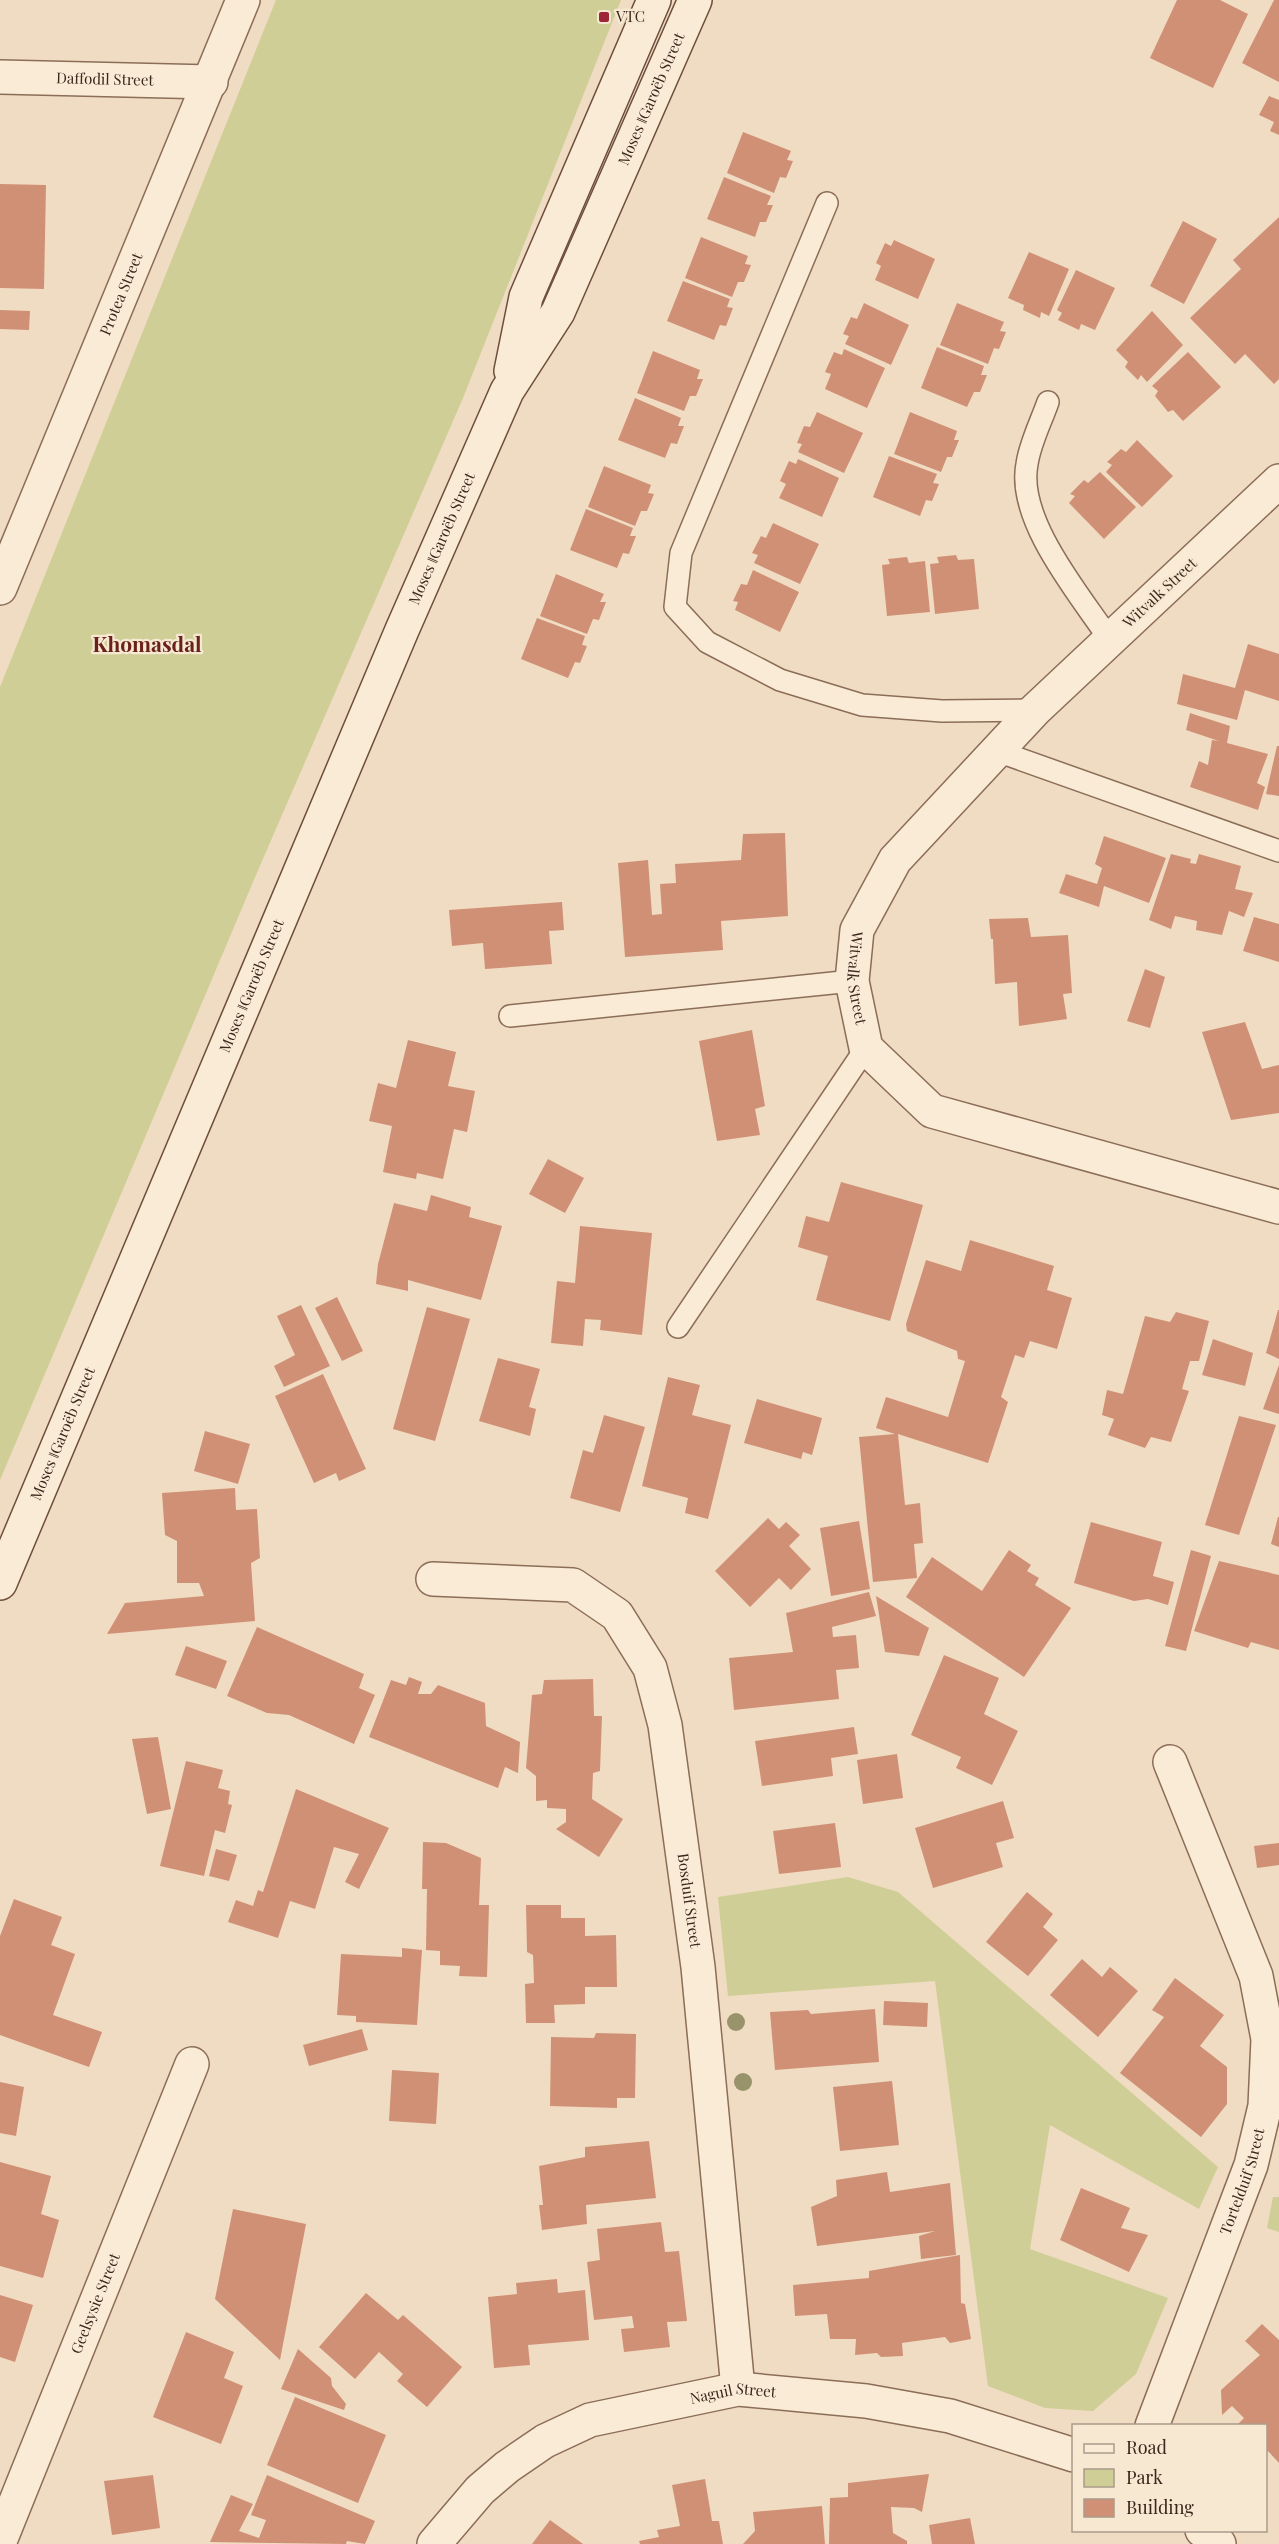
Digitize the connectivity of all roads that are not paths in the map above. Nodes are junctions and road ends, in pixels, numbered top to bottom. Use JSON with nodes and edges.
{"nodes":[{"id":1,"x":243,"y":0,"type":"edge"},
{"id":2,"x":654,"y":0,"type":"edge"},
{"id":3,"x":696,"y":0,"type":"edge"},
{"id":4,"x":0,"y":77,"type":"edge"},
{"id":5,"x":211,"y":82,"type":"junction"},
{"id":6,"x":827,"y":203,"type":"dead end"},
{"id":7,"x":507,"y":391,"type":"junction"},
{"id":8,"x":1048,"y":402,"type":"dead end"},
{"id":9,"x":1272,"y":496,"type":"edge"},
{"id":10,"x":0,"y":585,"type":"edge"},
{"id":11,"x":1110,"y":640,"type":"junction"},
{"id":12,"x":1035,"y":710,"type":"junction"},
{"id":13,"x":997,"y":751,"type":"junction"},
{"id":14,"x":1279,"y":851,"type":"edge"},
{"id":15,"x":852,"y":981,"type":"junction"},
{"id":16,"x":510,"y":1016,"type":"dead end"},
{"id":17,"x":866,"y":1048,"type":"junction"},
{"id":18,"x":1279,"y":1207,"type":"edge"},
{"id":19,"x":678,"y":1327,"type":"dead end"},
{"id":20,"x":433,"y":1579,"type":"dead end"},
{"id":21,"x":0,"y":1583,"type":"edge"},
{"id":22,"x":1170,"y":1762,"type":"dead end"},
{"id":23,"x":192,"y":2064,"type":"dead end"},
{"id":24,"x":738,"y":2389,"type":"junction"},
{"id":25,"x":1153,"y":2424,"type":"edge"},
{"id":26,"x":1072,"y":2454,"type":"edge"},
{"id":27,"x":1204,"y":2532,"type":"edge"},
{"id":28,"x":0,"y":2541,"type":"edge"},
{"id":29,"x":434,"y":2544,"type":"edge"},
{"id":30,"x":1219,"y":2544,"type":"edge"}],
"edges":[{"from":1,"to":5,"type":"street","name":"Protea Street"},
{"from":2,"to":7,"type":"street","name":"Moses ǁGaroëb Street"},
{"from":3,"to":7,"type":"street","name":"Moses ǁGaroëb Street"},
{"from":4,"to":5,"type":"street","name":"Daffodil Street"},
{"from":5,"to":10,"type":"street","name":"Protea Street"},
{"from":6,"to":12,"type":"lane"},
{"from":7,"to":21,"type":"street","name":"Moses ǁGaroëb Street"},
{"from":8,"to":11,"type":"lane"},
{"from":9,"to":11,"type":"street","name":"Witvalk Street"},
{"from":11,"to":12,"type":"street","name":"Witvalk Street"},
{"from":12,"to":13,"type":"street","name":"Witvalk Street"},
{"from":13,"to":14,"type":"lane"},
{"from":13,"to":15,"type":"street","name":"Witvalk Street"},
{"from":15,"to":16,"type":"lane"},
{"from":15,"to":17,"type":"street","name":"Witvalk Street"},
{"from":17,"to":18,"type":"street"},
{"from":17,"to":19,"type":"lane"},
{"from":20,"to":24,"type":"street","name":"Bosduif Street"},
{"from":22,"to":25,"type":"street","name":"Tortelduif Street"},
{"from":23,"to":28,"type":"street","name":"Geelsysie Street"},
{"from":24,"to":26,"type":"street","name":"Naguil Street"},
{"from":24,"to":29,"type":"street","name":"Naguil Street"},
{"from":27,"to":30,"type":"street"}]}
